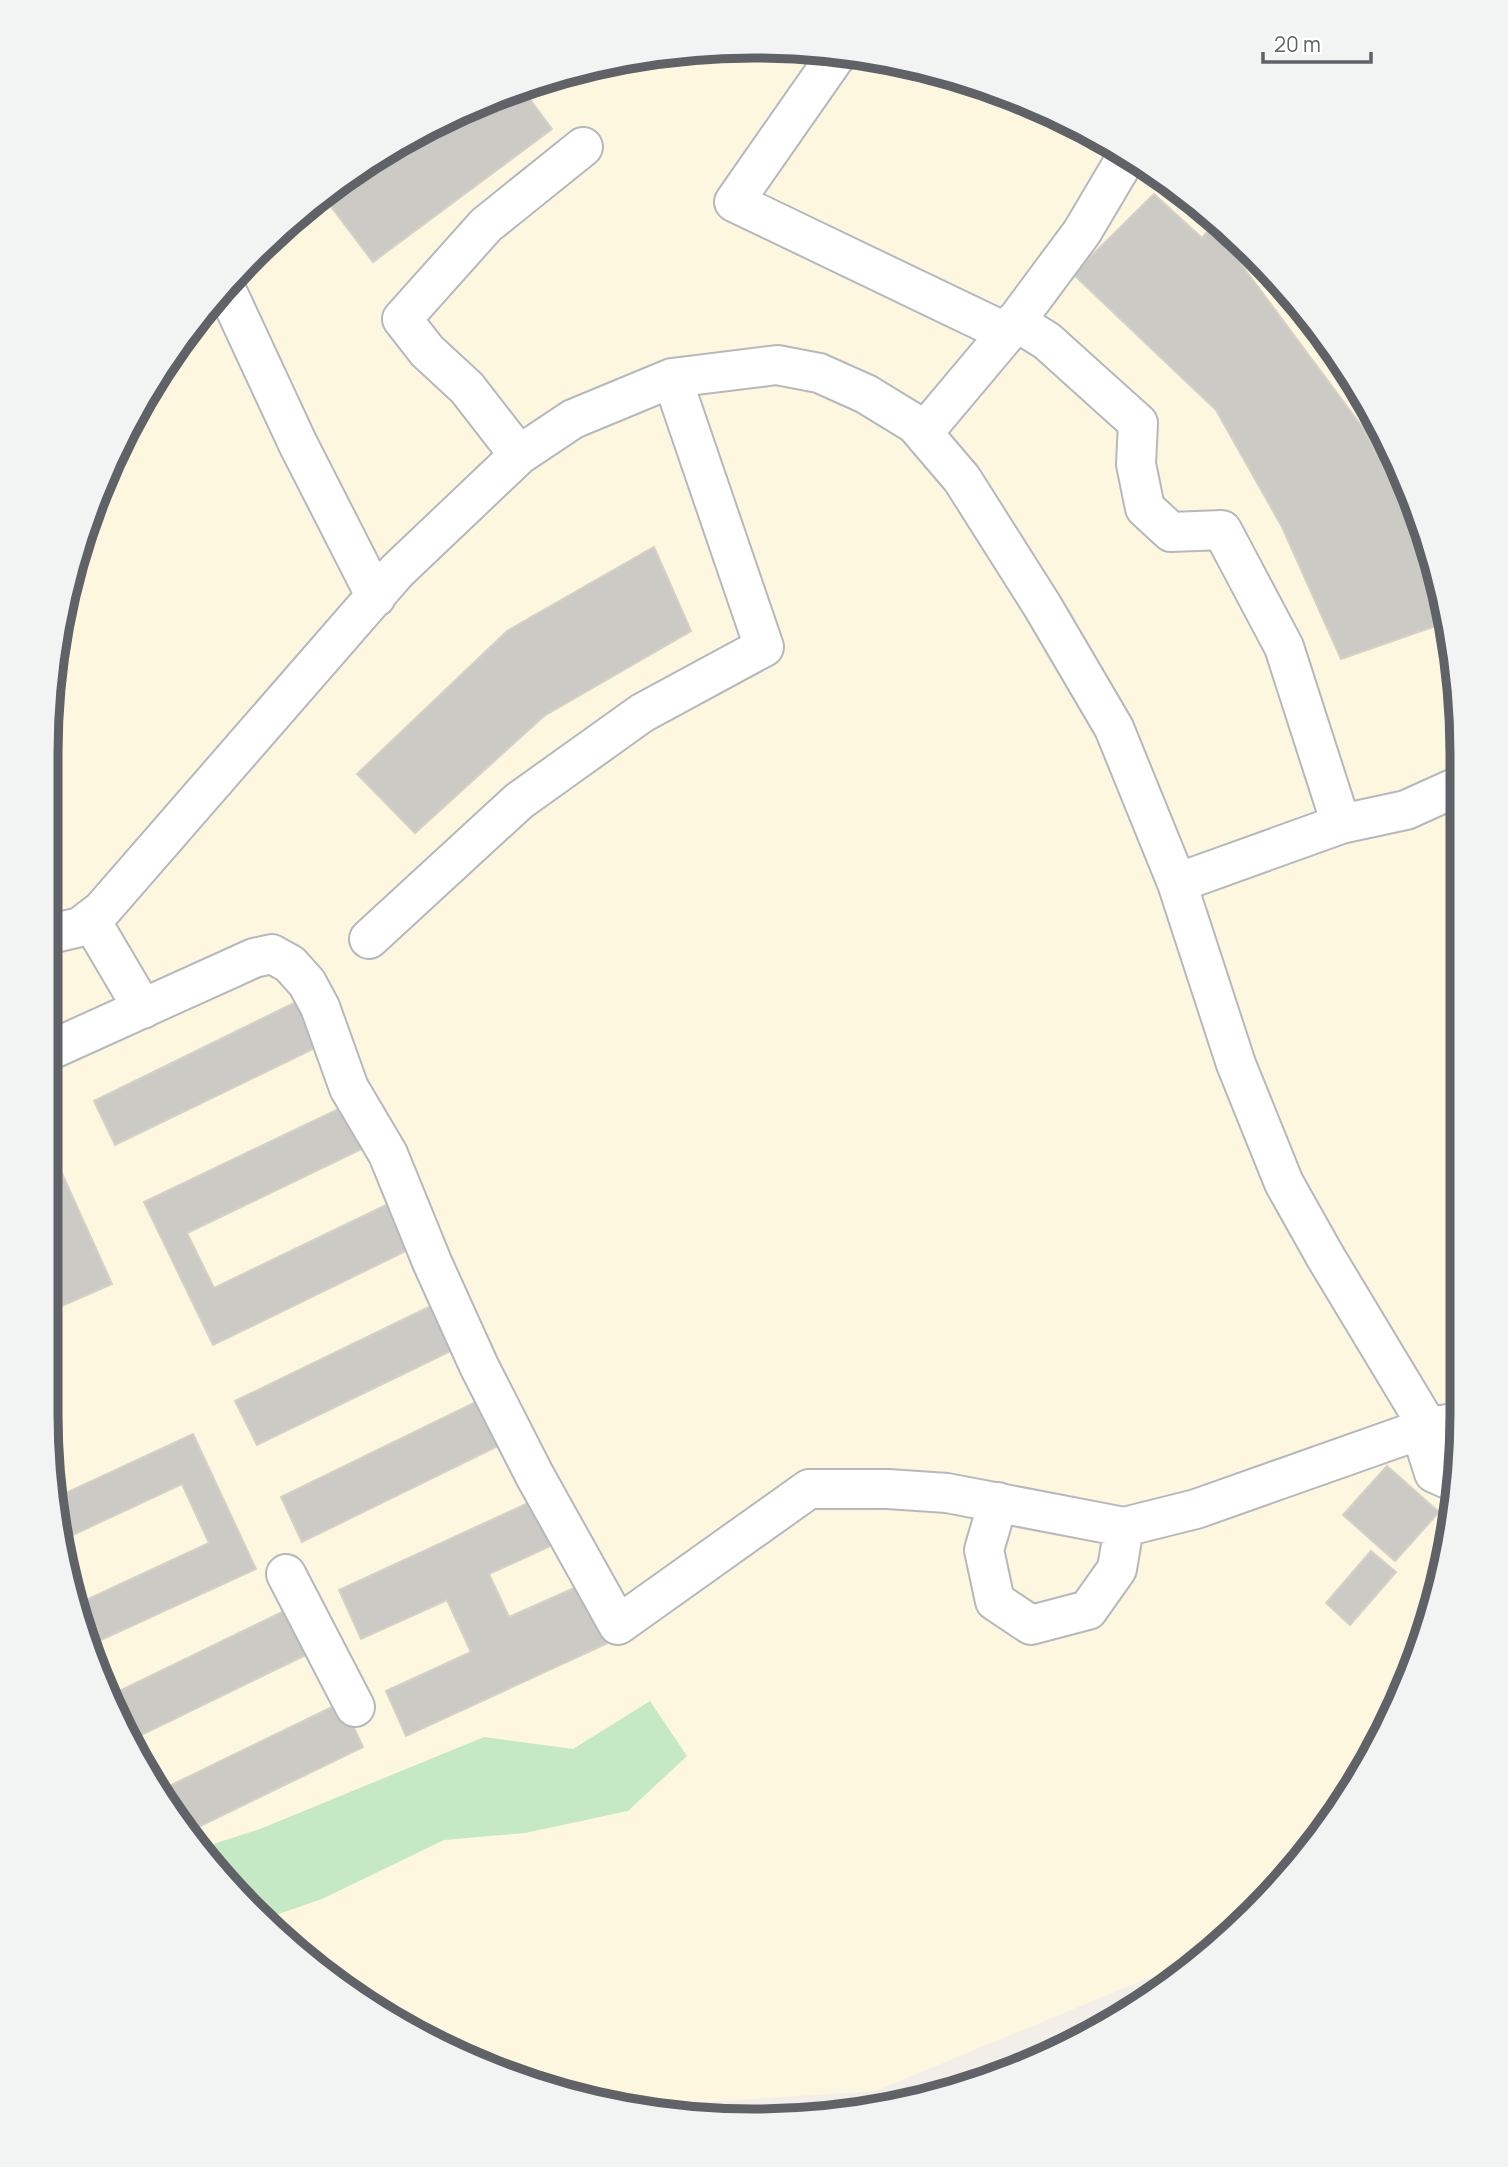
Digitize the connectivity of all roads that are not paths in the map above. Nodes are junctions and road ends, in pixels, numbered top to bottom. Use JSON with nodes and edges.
{"nodes":[{"id":1,"x":831,"y":62,"type":"edge"},
{"id":2,"x":583,"y":147,"type":"dead end"},
{"id":3,"x":1122,"y":164,"type":"edge"},
{"id":4,"x":230,"y":297,"type":"edge"},
{"id":5,"x":1011,"y":327,"type":"junction"},
{"id":6,"x":672,"y":378,"type":"junction"},
{"id":7,"x":923,"y":433,"type":"junction"},
{"id":8,"x":519,"y":455,"type":"junction"},
{"id":9,"x":376,"y":597,"type":"junction"},
{"id":10,"x":1450,"y":790,"type":"edge"},
{"id":11,"x":1341,"y":824,"type":"junction"},
{"id":12,"x":1177,"y":883,"type":"junction"},
{"id":13,"x":90,"y":919,"type":"junction"},
{"id":14,"x":58,"y":932,"type":"edge"},
{"id":15,"x":369,"y":939,"type":"dead end"},
{"id":16,"x":143,"y":1009,"type":"junction"},
{"id":17,"x":58,"y":1047,"type":"edge"},
{"id":18,"x":1444,"y":1424,"type":"edge"},
{"id":19,"x":1447,"y":1479,"type":"edge"},
{"id":20,"x":998,"y":1502,"type":"junction"},
{"id":21,"x":1124,"y":1527,"type":"junction"},
{"id":22,"x":286,"y":1574,"type":"dead end"},
{"id":23,"x":355,"y":1707,"type":"dead end"}],
"edges":[{"from":1,"to":5,"type":"lane"},
{"from":2,"to":8,"type":"lane"},
{"from":3,"to":5,"type":"lane"},
{"from":4,"to":9,"type":"lane"},
{"from":5,"to":7,"type":"lane"},
{"from":5,"to":11,"type":"lane"},
{"from":6,"to":7,"type":"lane"},
{"from":6,"to":8,"type":"lane"},
{"from":6,"to":15,"type":"lane"},
{"from":7,"to":12,"type":"lane"},
{"from":8,"to":9,"type":"lane"},
{"from":9,"to":13,"type":"lane"},
{"from":10,"to":11,"type":"lane"},
{"from":11,"to":12,"type":"lane"},
{"from":12,"to":18,"type":"lane"},
{"from":13,"to":14,"type":"lane"},
{"from":13,"to":16,"type":"lane"},
{"from":16,"to":17,"type":"lane"},
{"from":16,"to":20,"type":"lane"},
{"from":18,"to":19,"type":"lane"},
{"from":18,"to":21,"type":"lane"},
{"from":20,"to":21,"type":"lane"},
{"from":20,"to":21,"type":"lane"},
{"from":22,"to":23,"type":"lane"}]}
